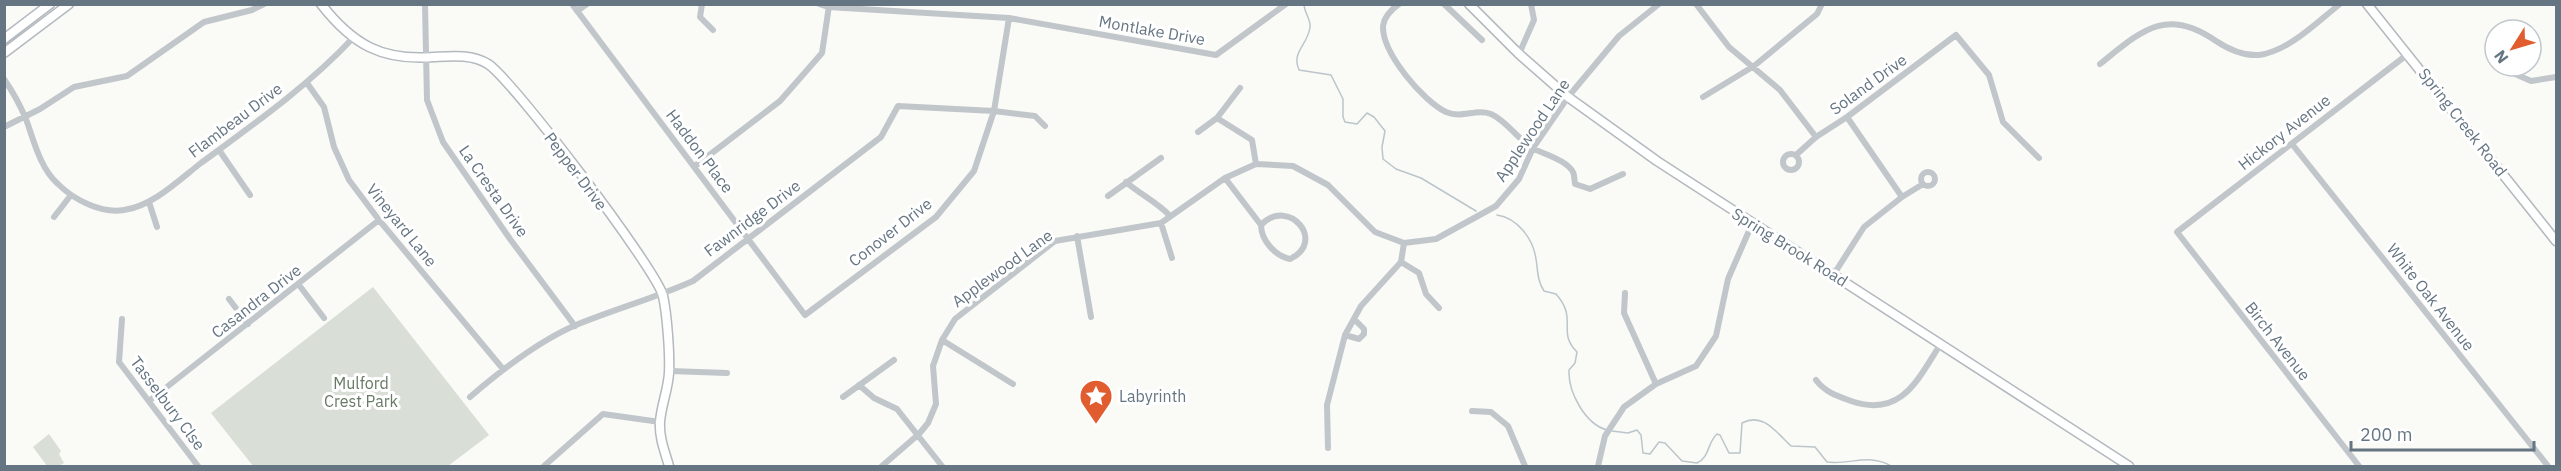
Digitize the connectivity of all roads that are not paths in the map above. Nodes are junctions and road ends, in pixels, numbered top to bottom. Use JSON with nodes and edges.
{"nodes":[{"id":1,"x":50,"y":4,"type":"edge"},
{"id":2,"x":69,"y":4,"type":"edge"},
{"id":3,"x":264,"y":4,"type":"edge"},
{"id":4,"x":321,"y":4,"type":"edge"},
{"id":5,"x":425,"y":4,"type":"edge"},
{"id":6,"x":572,"y":4,"type":"edge"},
{"id":7,"x":587,"y":4,"type":"edge"},
{"id":8,"x":702,"y":4,"type":"edge"},
{"id":9,"x":819,"y":4,"type":"edge"},
{"id":10,"x":1286,"y":4,"type":"edge"},
{"id":11,"x":1399,"y":4,"type":"edge"},
{"id":12,"x":1444,"y":4,"type":"edge"},
{"id":13,"x":1469,"y":4,"type":"edge"},
{"id":14,"x":1531,"y":4,"type":"edge"},
{"id":15,"x":1659,"y":4,"type":"edge"},
{"id":16,"x":1696,"y":4,"type":"edge"},
{"id":17,"x":1822,"y":4,"type":"edge"},
{"id":18,"x":2340,"y":4,"type":"edge"},
{"id":19,"x":2367,"y":4,"type":"edge"},
{"id":20,"x":829,"y":6,"type":"edge"},
{"id":21,"x":577,"y":11,"type":"junction"},
{"id":22,"x":1009,"y":18,"type":"junction"},
{"id":23,"x":712,"y":30,"type":"dead end"},
{"id":24,"x":353,"y":38,"type":"junction"},
{"id":25,"x":4,"y":39,"type":"edge"},
{"id":26,"x":1482,"y":40,"type":"dead end"},
{"id":27,"x":4,"y":53,"type":"edge"},
{"id":28,"x":1519,"y":54,"type":"junction"},
{"id":29,"x":2408,"y":54,"type":"junction"},
{"id":30,"x":425,"y":58,"type":"junction"},
{"id":31,"x":2100,"y":64,"type":"dead end"},
{"id":32,"x":1754,"y":66,"type":"junction"},
{"id":33,"x":2556,"y":77,"type":"edge"},
{"id":34,"x":2524,"y":78,"type":"edge"},
{"id":35,"x":4,"y":79,"type":"edge"},
{"id":36,"x":307,"y":83,"type":"junction"},
{"id":37,"x":1240,"y":88,"type":"dead end"},
{"id":38,"x":1569,"y":97,"type":"junction"},
{"id":39,"x":1703,"y":97,"type":"dead end"},
{"id":40,"x":994,"y":111,"type":"junction"},
{"id":41,"x":25,"y":117,"type":"junction"},
{"id":42,"x":1847,"y":117,"type":"junction"},
{"id":43,"x":1217,"y":118,"type":"junction"},
{"id":44,"x":1046,"y":126,"type":"dead end"},
{"id":45,"x":4,"y":127,"type":"edge"},
{"id":46,"x":1198,"y":132,"type":"dead end"},
{"id":47,"x":1816,"y":137,"type":"junction"},
{"id":48,"x":2292,"y":144,"type":"junction"},
{"id":49,"x":1533,"y":148,"type":"junction"},
{"id":50,"x":219,"y":150,"type":"junction"},
{"id":51,"x":1796,"y":155,"type":"dead end"},
{"id":52,"x":1161,"y":158,"type":"dead end"},
{"id":53,"x":2039,"y":158,"type":"dead end"},
{"id":54,"x":1256,"y":164,"type":"junction"},
{"id":55,"x":695,"y":166,"type":"junction"},
{"id":56,"x":1623,"y":174,"type":"dead end"},
{"id":57,"x":1225,"y":178,"type":"junction"},
{"id":58,"x":1126,"y":182,"type":"junction"},
{"id":59,"x":1923,"y":184,"type":"dead end"},
{"id":60,"x":71,"y":195,"type":"junction"},
{"id":61,"x":250,"y":195,"type":"dead end"},
{"id":62,"x":1108,"y":196,"type":"dead end"},
{"id":63,"x":1902,"y":197,"type":"junction"},
{"id":64,"x":149,"y":202,"type":"junction"},
{"id":65,"x":54,"y":216,"type":"dead end"},
{"id":66,"x":1170,"y":216,"type":"junction"},
{"id":67,"x":379,"y":220,"type":"junction"},
{"id":68,"x":1161,"y":223,"type":"junction"},
{"id":69,"x":1752,"y":224,"type":"junction"},
{"id":70,"x":1261,"y":225,"type":"junction"},
{"id":71,"x":157,"y":227,"type":"dead end"},
{"id":72,"x":2177,"y":232,"type":"joint"},
{"id":73,"x":1077,"y":236,"type":"junction"},
{"id":74,"x":747,"y":239,"type":"junction"},
{"id":75,"x":2556,"y":241,"type":"edge"},
{"id":76,"x":1404,"y":243,"type":"junction"},
{"id":77,"x":1172,"y":258,"type":"dead end"},
{"id":78,"x":1401,"y":262,"type":"junction"},
{"id":79,"x":1834,"y":274,"type":"junction"},
{"id":80,"x":298,"y":285,"type":"junction"},
{"id":81,"x":1625,"y":293,"type":"dead end"},
{"id":82,"x":663,"y":294,"type":"junction"},
{"id":83,"x":230,"y":299,"type":"dead end"},
{"id":84,"x":1439,"y":308,"type":"dead end"},
{"id":85,"x":805,"y":315,"type":"joint"},
{"id":86,"x":1091,"y":317,"type":"dead end"},
{"id":87,"x":324,"y":318,"type":"dead end"},
{"id":88,"x":122,"y":319,"type":"dead end"},
{"id":89,"x":1354,"y":319,"type":"junction"},
{"id":90,"x":248,"y":324,"type":"junction"},
{"id":91,"x":575,"y":326,"type":"junction"},
{"id":92,"x":1345,"y":335,"type":"junction"},
{"id":93,"x":942,"y":340,"type":"junction"},
{"id":94,"x":1940,"y":345,"type":"junction"},
{"id":95,"x":894,"y":360,"type":"dead end"},
{"id":96,"x":503,"y":369,"type":"junction"},
{"id":97,"x":670,"y":371,"type":"junction"},
{"id":98,"x":727,"y":374,"type":"dead end"},
{"id":99,"x":1816,"y":380,"type":"dead end"},
{"id":100,"x":1013,"y":384,"type":"dead end"},
{"id":101,"x":1656,"y":384,"type":"junction"},
{"id":102,"x":859,"y":385,"type":"junction"},
{"id":103,"x":470,"y":397,"type":"dead end"},
{"id":104,"x":843,"y":397,"type":"dead end"},
{"id":105,"x":149,"y":401,"type":"junction"},
{"id":106,"x":1472,"y":411,"type":"dead end"},
{"id":107,"x":660,"y":422,"type":"junction"},
{"id":108,"x":919,"y":434,"type":"junction"},
{"id":109,"x":1328,"y":448,"type":"dead end"},
{"id":110,"x":198,"y":466,"type":"edge"},
{"id":111,"x":546,"y":466,"type":"edge"},
{"id":112,"x":669,"y":466,"type":"edge"},
{"id":113,"x":882,"y":466,"type":"edge"},
{"id":114,"x":942,"y":466,"type":"edge"},
{"id":115,"x":1525,"y":466,"type":"edge"},
{"id":116,"x":1598,"y":466,"type":"edge"},
{"id":117,"x":2130,"y":466,"type":"edge"},
{"id":118,"x":2359,"y":466,"type":"edge"},
{"id":119,"x":2548,"y":466,"type":"edge"}],
"edges":[{"from":1,"to":25,"type":"street"},
{"from":2,"to":27,"type":"street"},
{"from":3,"to":41,"type":"street"},
{"from":4,"to":24,"type":"street","name":"Pepper Drive"},
{"from":5,"to":30,"type":"street","name":"La Cresta Drive"},
{"from":6,"to":21,"type":"street","name":"Haddon Place"},
{"from":7,"to":21,"type":"street"},
{"from":8,"to":23,"type":"street"},
{"from":9,"to":20,"type":"street","name":"Montlake Drive"},
{"from":10,"to":22,"type":"street","name":"Montlake Drive"},
{"from":11,"to":49,"type":"street"},
{"from":12,"to":26,"type":"street"},
{"from":13,"to":28,"type":"street","name":"Spring Brook Road"},
{"from":14,"to":28,"type":"street"},
{"from":15,"to":38,"type":"street","name":"Applewood Lane"},
{"from":16,"to":32,"type":"street"},
{"from":17,"to":32,"type":"street"},
{"from":18,"to":31,"type":"street"},
{"from":19,"to":29,"type":"street","name":"Spring Creek Road"},
{"from":20,"to":22,"type":"street","name":"Montlake Drive"},
{"from":20,"to":55,"type":"street"},
{"from":21,"to":55,"type":"street","name":"Haddon Place"},
{"from":22,"to":40,"type":"street","name":"Conover Drive"},
{"from":24,"to":30,"type":"street","name":"Pepper Drive"},
{"from":24,"to":36,"type":"street","name":"Flambeau Drive"},
{"from":28,"to":38,"type":"street","name":"Spring Brook Road"},
{"from":29,"to":48,"type":"street","name":"Hickory Avenue"},
{"from":29,"to":75,"type":"street","name":"Spring Creek Road"},
{"from":30,"to":82,"type":"street","name":"Pepper Drive"},
{"from":30,"to":91,"type":"street","name":"La Cresta Drive"},
{"from":32,"to":39,"type":"street"},
{"from":32,"to":47,"type":"street"},
{"from":33,"to":34,"type":"street"},
{"from":35,"to":41,"type":"street","name":"Flambeau Drive"},
{"from":36,"to":50,"type":"street","name":"Flambeau Drive"},
{"from":36,"to":67,"type":"street","name":"Vineyard Lane"},
{"from":37,"to":43,"type":"street"},
{"from":38,"to":49,"type":"street","name":"Applewood Lane"},
{"from":38,"to":69,"type":"street","name":"Spring Brook Road"},
{"from":40,"to":44,"type":"street","name":"Fawnridge Drive"},
{"from":40,"to":74,"type":"street","name":"Fawnridge Drive"},
{"from":40,"to":85,"type":"street","name":"Conover Drive"},
{"from":41,"to":45,"type":"street"},
{"from":41,"to":60,"type":"street","name":"Flambeau Drive"},
{"from":42,"to":47,"type":"street","name":"Soland Drive"},
{"from":42,"to":53,"type":"street","name":"Soland Drive"},
{"from":42,"to":63,"type":"street"},
{"from":43,"to":46,"type":"street"},
{"from":43,"to":54,"type":"street"},
{"from":47,"to":51,"type":"street","name":"Soland Drive"},
{"from":48,"to":72,"type":"street","name":"Hickory Avenue"},
{"from":48,"to":119,"type":"street","name":"White Oak Avenue"},
{"from":49,"to":56,"type":"street"},
{"from":49,"to":76,"type":"street","name":"Applewood Lane"},
{"from":50,"to":61,"type":"street"},
{"from":50,"to":64,"type":"street","name":"Flambeau Drive"},
{"from":52,"to":58,"type":"street"},
{"from":54,"to":57,"type":"street","name":"Applewood Lane"},
{"from":54,"to":76,"type":"street","name":"Applewood Lane"},
{"from":55,"to":74,"type":"street","name":"Haddon Place"},
{"from":57,"to":66,"type":"street","name":"Applewood Lane"},
{"from":57,"to":70,"type":"street"},
{"from":58,"to":62,"type":"street"},
{"from":58,"to":66,"type":"street"},
{"from":59,"to":63,"type":"street"},
{"from":60,"to":64,"type":"street","name":"Flambeau Drive"},
{"from":60,"to":65,"type":"street"},
{"from":63,"to":79,"type":"street"},
{"from":64,"to":71,"type":"street"},
{"from":66,"to":68,"type":"street","name":"Applewood Lane"},
{"from":67,"to":80,"type":"street","name":"Casandra Drive"},
{"from":67,"to":96,"type":"street","name":"Vineyard Lane"},
{"from":68,"to":73,"type":"street","name":"Applewood Lane"},
{"from":68,"to":77,"type":"street"},
{"from":69,"to":79,"type":"street","name":"Spring Brook Road"},
{"from":69,"to":101,"type":"street"},
{"from":70,"to":70,"type":"street"},
{"from":72,"to":118,"type":"street","name":"Birch Avenue"},
{"from":73,"to":86,"type":"street"},
{"from":73,"to":93,"type":"street","name":"Applewood Lane"},
{"from":74,"to":82,"type":"street","name":"Fawnridge Drive"},
{"from":74,"to":85,"type":"street","name":"Haddon Place"},
{"from":76,"to":78,"type":"street"},
{"from":78,"to":84,"type":"street"},
{"from":78,"to":89,"type":"street"},
{"from":79,"to":94,"type":"street","name":"Spring Brook Road"},
{"from":80,"to":87,"type":"street"},
{"from":80,"to":90,"type":"street","name":"Casandra Drive"},
{"from":81,"to":101,"type":"street"},
{"from":82,"to":91,"type":"street","name":"Fawnridge Drive"},
{"from":82,"to":97,"type":"street","name":"Pepper Drive"},
{"from":83,"to":90,"type":"street"},
{"from":88,"to":105,"type":"street","name":"Tasselbury Clse"},
{"from":89,"to":92,"type":"street"},
{"from":89,"to":92,"type":"street"},
{"from":90,"to":105,"type":"street","name":"Casandra Drive"},
{"from":91,"to":96,"type":"street","name":"Fawnridge Drive"},
{"from":92,"to":109,"type":"street"},
{"from":93,"to":100,"type":"street"},
{"from":93,"to":108,"type":"street","name":"Applewood Lane"},
{"from":94,"to":99,"type":"street"},
{"from":94,"to":117,"type":"street","name":"Spring Brook Road"},
{"from":95,"to":102,"type":"street"},
{"from":96,"to":103,"type":"street","name":"Fawnridge Drive"},
{"from":97,"to":98,"type":"street"},
{"from":97,"to":107,"type":"street","name":"Pepper Drive"},
{"from":101,"to":116,"type":"street"},
{"from":102,"to":104,"type":"street"},
{"from":102,"to":108,"type":"street"},
{"from":105,"to":110,"type":"street","name":"Tasselbury Clse"},
{"from":106,"to":115,"type":"street"},
{"from":107,"to":111,"type":"street"},
{"from":107,"to":112,"type":"street","name":"Pepper Drive"},
{"from":108,"to":113,"type":"street","name":"Applewood Lane"},
{"from":108,"to":114,"type":"street"}]}
